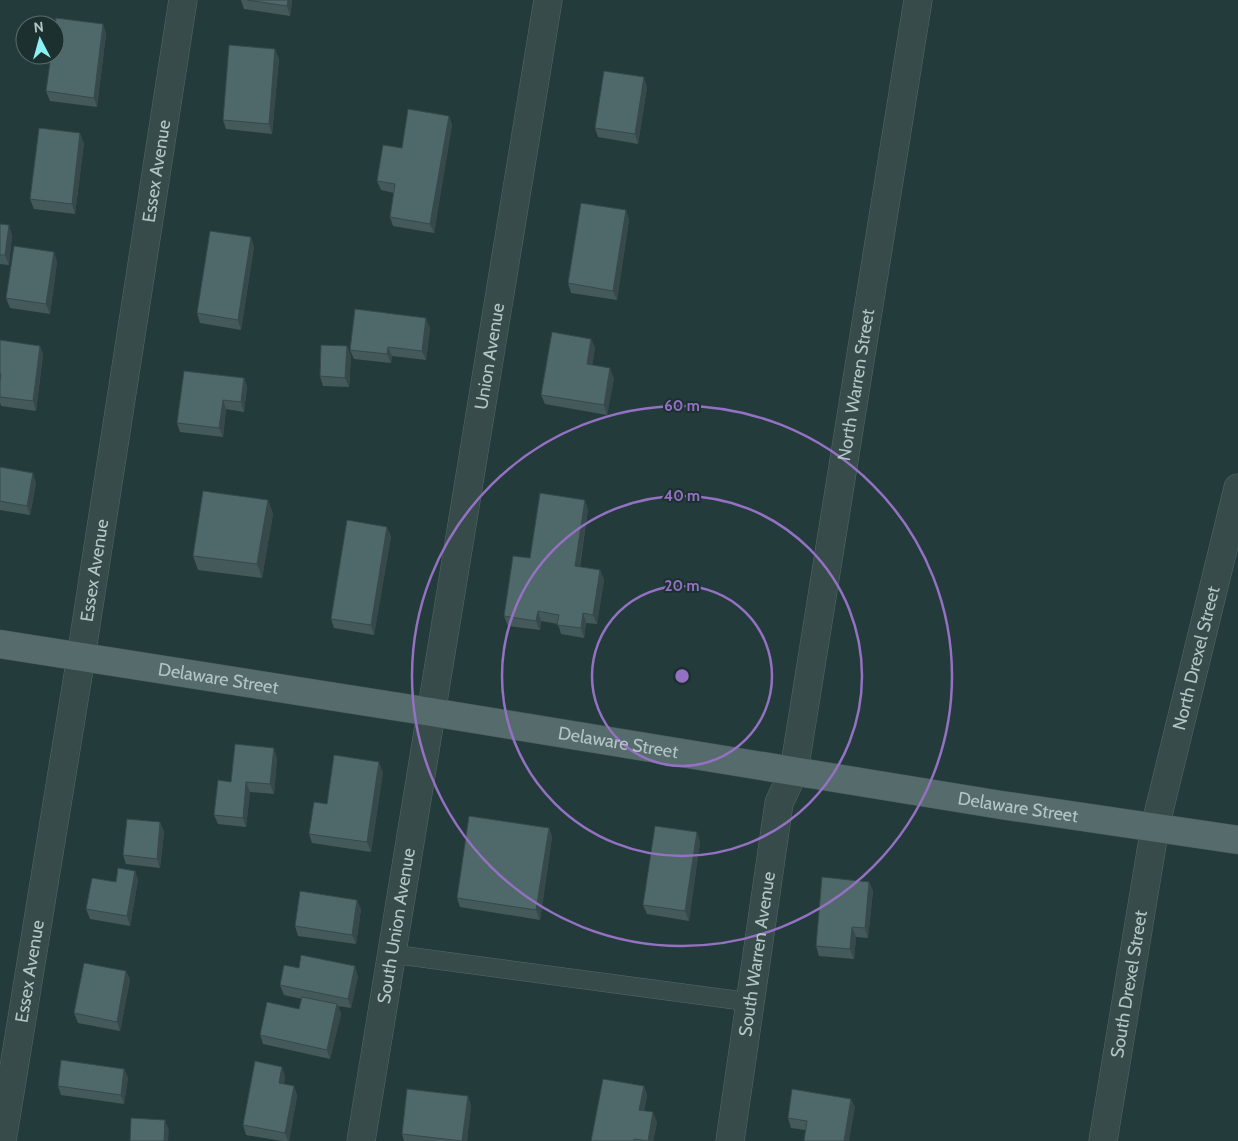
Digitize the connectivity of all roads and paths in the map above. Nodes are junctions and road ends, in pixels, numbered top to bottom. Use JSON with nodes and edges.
{"nodes":[{"id":1,"x":183,"y":0,"type":"edge"},
{"id":2,"x":548,"y":0,"type":"edge"},
{"id":3,"x":918,"y":0,"type":"edge"},
{"id":4,"x":1238,"y":488,"type":"edge"},
{"id":5,"x":0,"y":644,"type":"edge"},
{"id":6,"x":81,"y":657,"type":"junction"},
{"id":7,"x":431,"y":712,"type":"junction"},
{"id":8,"x":794,"y":771,"type":"junction"},
{"id":9,"x":1155,"y":828,"type":"junction"},
{"id":10,"x":1238,"y":840,"type":"edge"},
{"id":11,"x":392,"y":954,"type":"junction"},
{"id":12,"x":750,"y":1002,"type":"junction"},
{"id":13,"x":2,"y":1141,"type":"edge"},
{"id":14,"x":361,"y":1141,"type":"edge"},
{"id":15,"x":730,"y":1141,"type":"edge"},
{"id":16,"x":1103,"y":1141,"type":"edge"}],
"edges":[{"from":1,"to":6,"type":"street","name":"Essex Avenue"},
{"from":2,"to":7,"type":"street","name":"Union Avenue"},
{"from":3,"to":8,"type":"street","name":"North Warren Street"},
{"from":4,"to":9,"type":"street","name":"North Drexel Street"},
{"from":5,"to":6,"type":"main road","name":"Delaware Street"},
{"from":6,"to":7,"type":"main road","name":"Delaware Street"},
{"from":6,"to":13,"type":"street","name":"Essex Avenue"},
{"from":7,"to":8,"type":"main road","name":"Delaware Street"},
{"from":7,"to":11,"type":"street","name":"South Union Avenue"},
{"from":8,"to":9,"type":"main road","name":"Delaware Street"},
{"from":8,"to":12,"type":"street","name":"South Warren Avenue"},
{"from":9,"to":10,"type":"main road","name":"Delaware Street"},
{"from":9,"to":16,"type":"street","name":"South Drexel Street"},
{"from":11,"to":12,"type":"lane"},
{"from":11,"to":14,"type":"street","name":"South Union Avenue"},
{"from":12,"to":15,"type":"street","name":"South Warren Avenue"}]}
